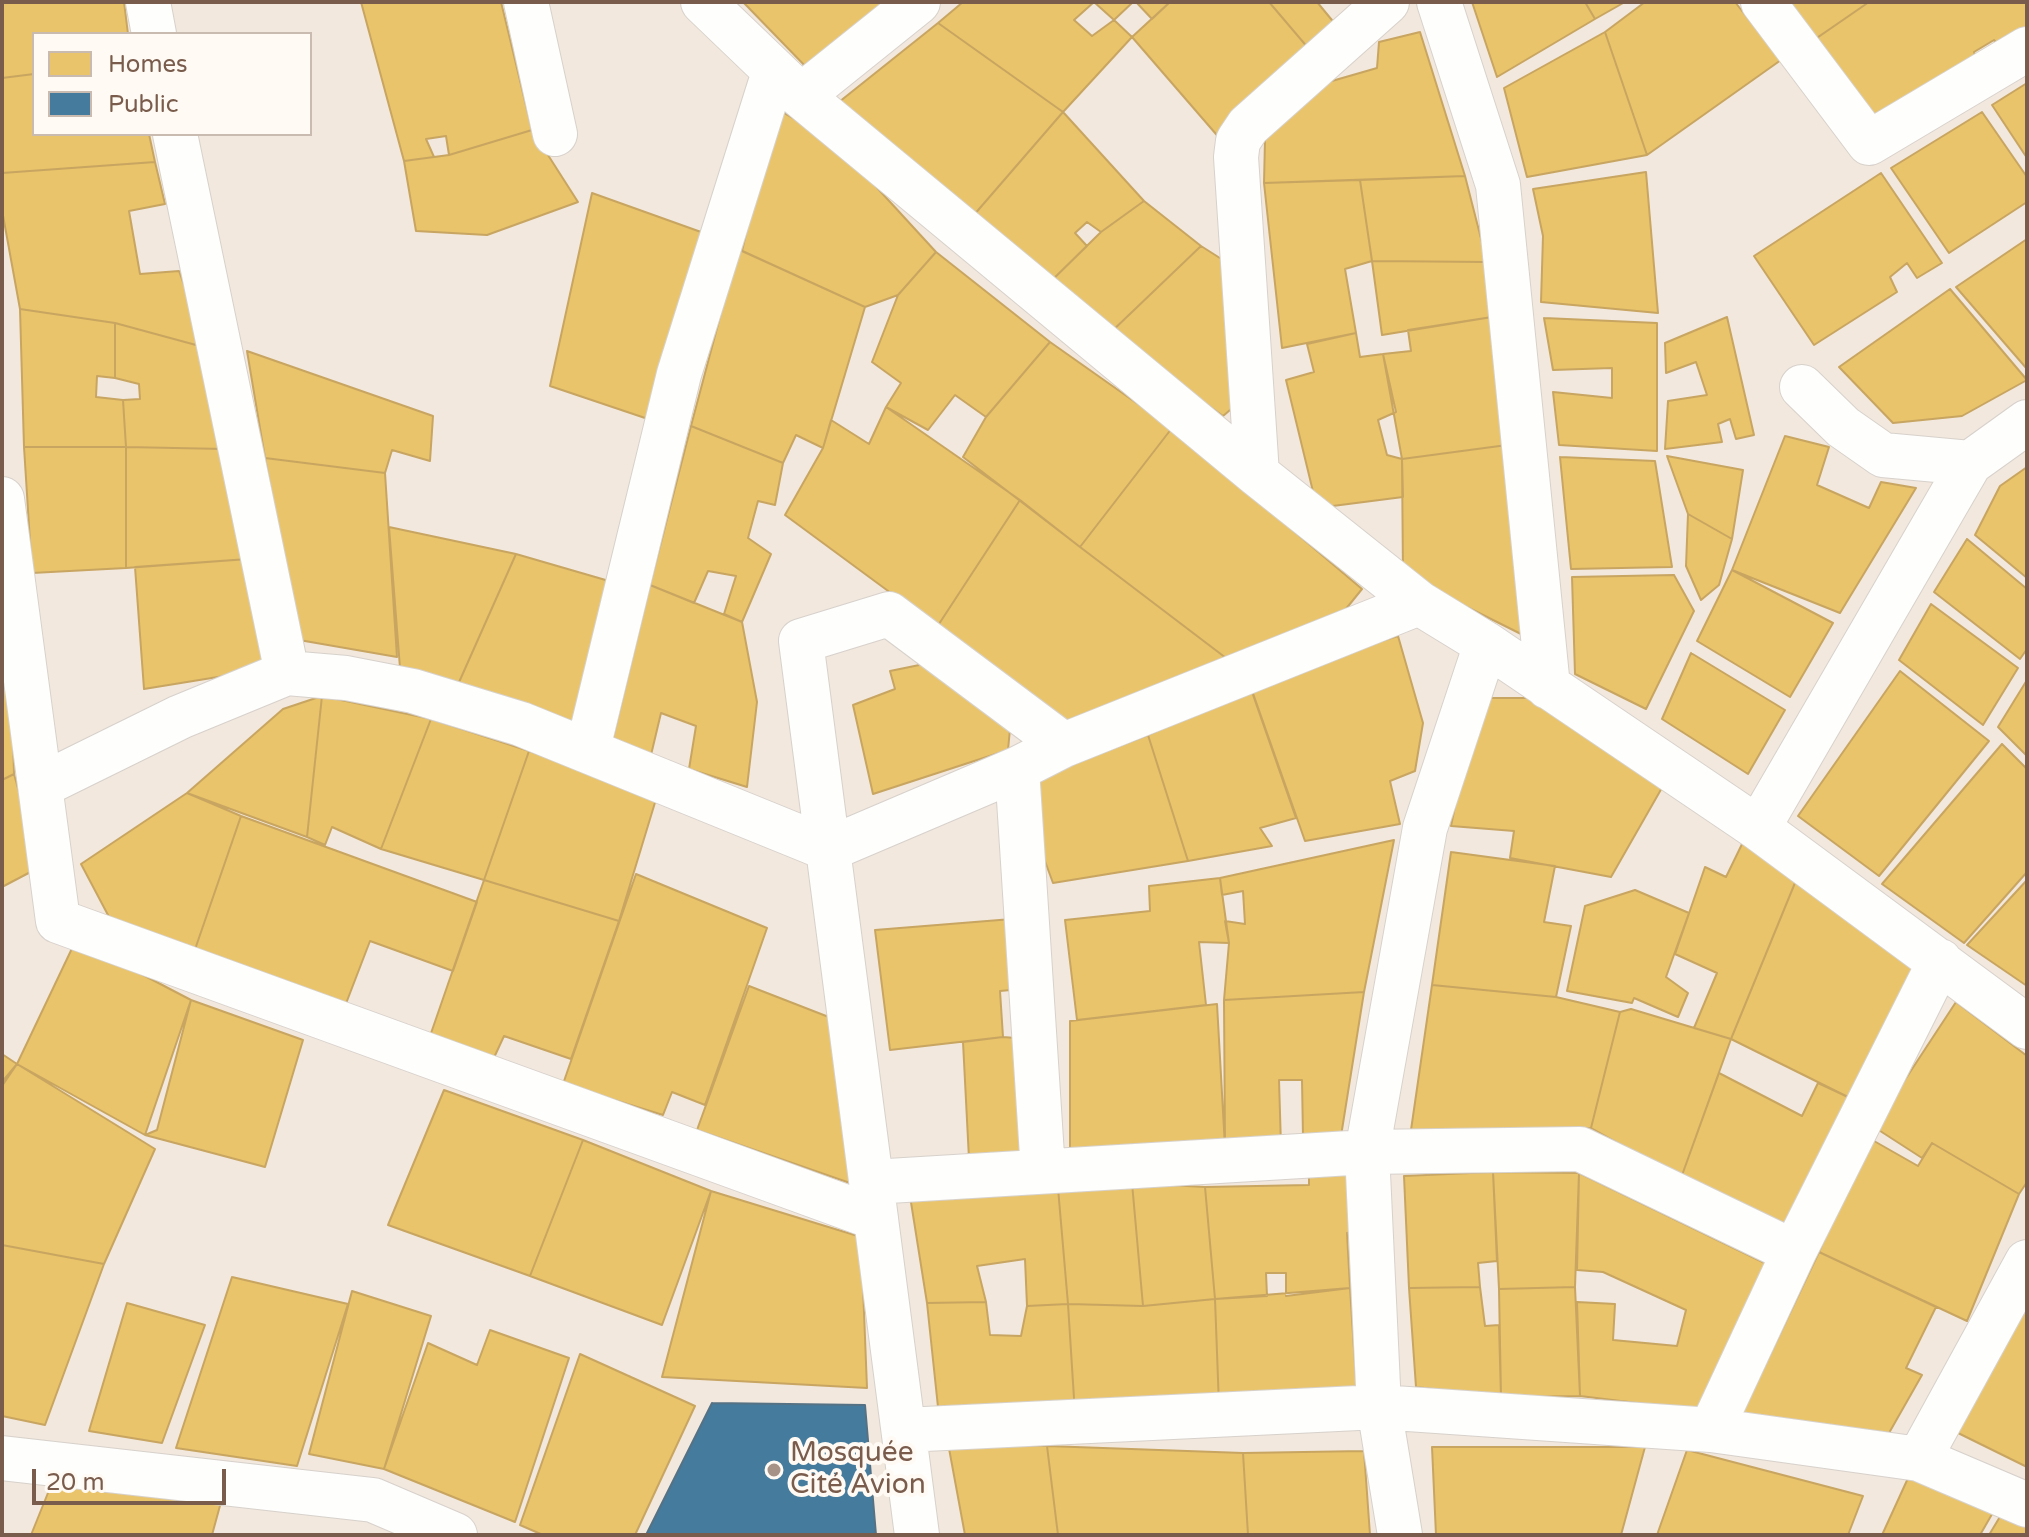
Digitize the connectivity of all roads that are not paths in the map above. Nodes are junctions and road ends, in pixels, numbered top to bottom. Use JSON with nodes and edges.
{"nodes":[{"id":1,"x":148,"y":2,"type":"edge"},
{"id":2,"x":526,"y":2,"type":"edge"},
{"id":3,"x":703,"y":2,"type":"edge"},
{"id":4,"x":918,"y":2,"type":"edge"},
{"id":5,"x":1387,"y":2,"type":"edge"},
{"id":6,"x":1439,"y":2,"type":"edge"},
{"id":7,"x":1763,"y":2,"type":"edge"},
{"id":8,"x":154,"y":32,"type":"edge"},
{"id":9,"x":2027,"y":49,"type":"edge"},
{"id":10,"x":788,"y":84,"type":"junction"},
{"id":11,"x":555,"y":134,"type":"dead end"},
{"id":12,"x":175,"y":136,"type":"edge"},
{"id":13,"x":1802,"y":387,"type":"dead end"},
{"id":14,"x":2027,"y":422,"type":"edge"},
{"id":15,"x":1970,"y":463,"type":"junction"},
{"id":16,"x":1257,"y":474,"type":"junction"},
{"id":17,"x":2,"y":499,"type":"edge"},
{"id":18,"x":1419,"y":603,"type":"junction"},
{"id":19,"x":1486,"y":644,"type":"junction"},
{"id":20,"x":287,"y":673,"type":"junction"},
{"id":21,"x":1548,"y":687,"type":"junction"},
{"id":22,"x":1064,"y":745,"type":"junction"},
{"id":23,"x":588,"y":748,"type":"junction"},
{"id":24,"x":1017,"y":769,"type":"junction"},
{"id":25,"x":40,"y":786,"type":"junction"},
{"id":26,"x":1758,"y":828,"type":"junction"},
{"id":27,"x":829,"y":849,"type":"junction"},
{"id":28,"x":1940,"y":961,"type":"junction"},
{"id":29,"x":2027,"y":1027,"type":"edge"},
{"id":30,"x":1367,"y":1152,"type":"junction"},
{"id":31,"x":1043,"y":1171,"type":"junction"},
{"id":32,"x":874,"y":1200,"type":"junction"},
{"id":33,"x":1794,"y":1252,"type":"junction"},
{"id":34,"x":2027,"y":1262,"type":"edge"},
{"id":35,"x":1379,"y":1407,"type":"junction"},
{"id":36,"x":904,"y":1430,"type":"junction"},
{"id":37,"x":1711,"y":1430,"type":"junction"},
{"id":38,"x":2,"y":1458,"type":"edge"},
{"id":39,"x":1919,"y":1459,"type":"junction"},
{"id":40,"x":2027,"y":1505,"type":"edge"},
{"id":41,"x":455,"y":1535,"type":"edge"},
{"id":42,"x":917,"y":1535,"type":"edge"},
{"id":43,"x":1400,"y":1535,"type":"edge"}],
"edges":[{"from":1,"to":8,"type":"street"},
{"from":2,"to":11,"type":"street"},
{"from":3,"to":10,"type":"street"},
{"from":4,"to":10,"type":"street"},
{"from":5,"to":16,"type":"street"},
{"from":6,"to":21,"type":"street"},
{"from":7,"to":9,"type":"street"},
{"from":10,"to":16,"type":"street"},
{"from":10,"to":23,"type":"street"},
{"from":12,"to":20,"type":"street"},
{"from":13,"to":15,"type":"street"},
{"from":14,"to":15,"type":"street"},
{"from":15,"to":26,"type":"street"},
{"from":16,"to":18,"type":"street"},
{"from":17,"to":25,"type":"street"},
{"from":18,"to":19,"type":"street"},
{"from":18,"to":22,"type":"street"},
{"from":19,"to":21,"type":"street"},
{"from":19,"to":30,"type":"street"},
{"from":20,"to":23,"type":"street"},
{"from":20,"to":25,"type":"street"},
{"from":21,"to":26,"type":"street"},
{"from":22,"to":24,"type":"street"},
{"from":22,"to":27,"type":"street"},
{"from":23,"to":27,"type":"street"},
{"from":24,"to":27,"type":"street"},
{"from":24,"to":31,"type":"street"},
{"from":25,"to":32,"type":"street"},
{"from":26,"to":28,"type":"street"},
{"from":27,"to":32,"type":"street"},
{"from":28,"to":29,"type":"street"},
{"from":28,"to":33,"type":"street"},
{"from":30,"to":31,"type":"street"},
{"from":30,"to":33,"type":"street"},
{"from":30,"to":35,"type":"street"},
{"from":31,"to":32,"type":"street"},
{"from":32,"to":36,"type":"street"},
{"from":33,"to":37,"type":"street"},
{"from":34,"to":39,"type":"street"},
{"from":35,"to":36,"type":"street"},
{"from":35,"to":37,"type":"street"},
{"from":35,"to":43,"type":"street"},
{"from":36,"to":42,"type":"street"},
{"from":37,"to":39,"type":"street"},
{"from":38,"to":41,"type":"street"},
{"from":39,"to":40,"type":"street"}]}
